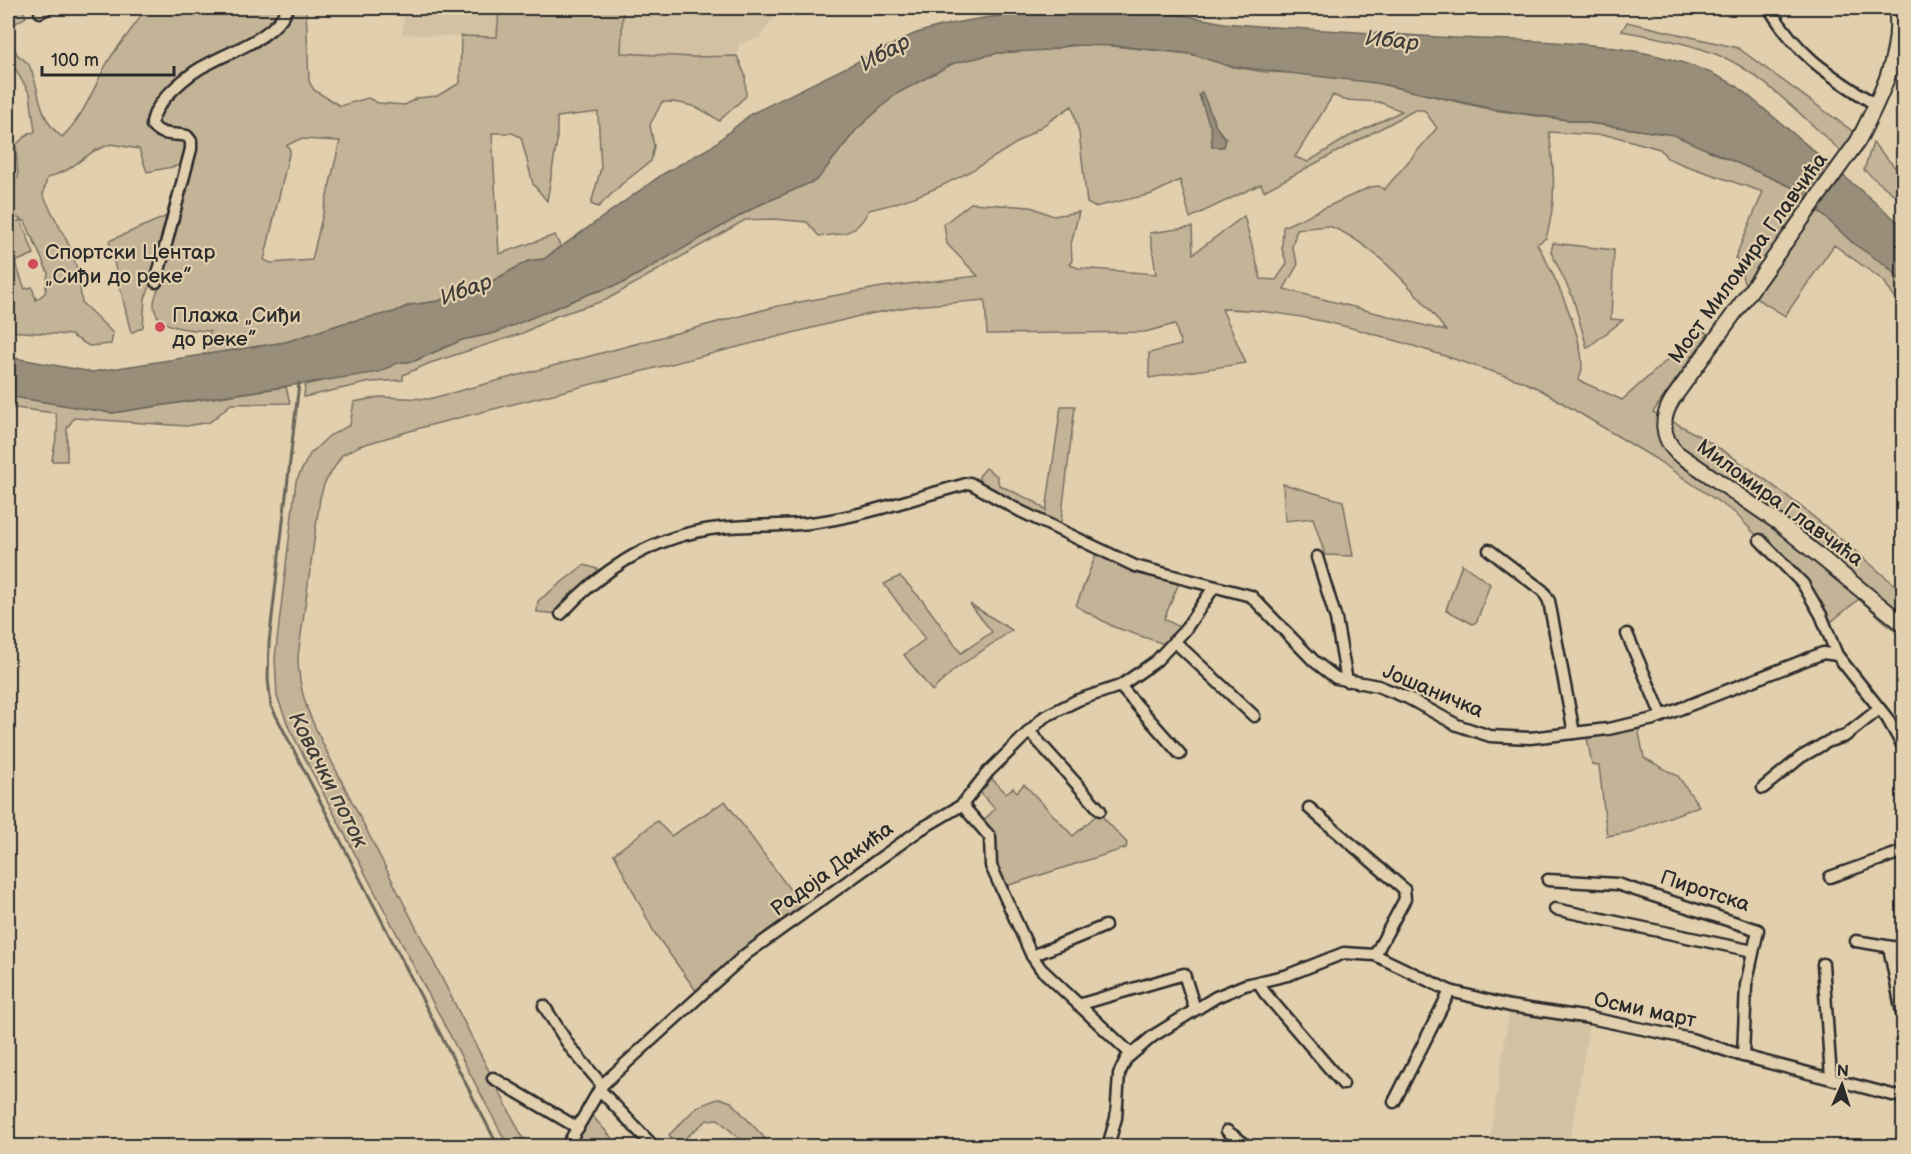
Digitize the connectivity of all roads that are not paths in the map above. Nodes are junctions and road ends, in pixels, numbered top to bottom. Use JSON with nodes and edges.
{"nodes":[{"id":1,"x":288,"y":8,"type":"edge"},
{"id":2,"x":1769,"y":8,"type":"edge"},
{"id":3,"x":1890,"y":8,"type":"edge"},
{"id":4,"x":1900,"y":12,"type":"edge"},
{"id":5,"x":1876,"y":105,"type":"junction"},
{"id":6,"x":156,"y":282,"type":"dead end"},
{"id":7,"x":1672,"y":400,"type":"joint"},
{"id":8,"x":1760,"y":540,"type":"dead end"},
{"id":9,"x":1489,"y":550,"type":"dead end"},
{"id":10,"x":1317,"y":557,"type":"dead end"},
{"id":11,"x":1214,"y":587,"type":"junction"},
{"id":12,"x":561,"y":614,"type":"dead end"},
{"id":13,"x":1904,"y":626,"type":"edge"},
{"id":14,"x":1627,"y":634,"type":"dead end"},
{"id":15,"x":1174,"y":641,"type":"junction"},
{"id":16,"x":1837,"y":655,"type":"junction"},
{"id":17,"x":1347,"y":681,"type":"junction"},
{"id":18,"x":1120,"y":686,"type":"junction"},
{"id":19,"x":1878,"y":710,"type":"junction"},
{"id":20,"x":1254,"y":716,"type":"dead end"},
{"id":21,"x":1662,"y":716,"type":"junction"},
{"id":22,"x":1029,"y":731,"type":"junction"},
{"id":23,"x":1574,"y":733,"type":"junction"},
{"id":24,"x":1904,"y":748,"type":"edge"},
{"id":25,"x":1180,"y":753,"type":"dead end"},
{"id":26,"x":1763,"y":788,"type":"dead end"},
{"id":27,"x":962,"y":805,"type":"junction"},
{"id":28,"x":1309,"y":808,"type":"dead end"},
{"id":29,"x":1100,"y":810,"type":"dead end"},
{"id":30,"x":1904,"y":851,"type":"edge"},
{"id":31,"x":1830,"y":877,"type":"dead end"},
{"id":32,"x":1548,"y":880,"type":"dead end"},
{"id":33,"x":1555,"y":909,"type":"dead end"},
{"id":34,"x":1105,"y":926,"type":"dead end"},
{"id":35,"x":1856,"y":941,"type":"dead end"},
{"id":36,"x":1889,"y":947,"type":"junction"},
{"id":37,"x":1904,"y":950,"type":"edge"},
{"id":38,"x":1753,"y":951,"type":"junction"},
{"id":39,"x":1375,"y":955,"type":"junction"},
{"id":40,"x":1032,"y":956,"type":"junction"},
{"id":41,"x":1823,"y":964,"type":"dead end"},
{"id":42,"x":1259,"y":982,"type":"junction"},
{"id":43,"x":1450,"y":991,"type":"junction"},
{"id":44,"x":1078,"y":1005,"type":"junction"},
{"id":45,"x":544,"y":1006,"type":"dead end"},
{"id":46,"x":1195,"y":1009,"type":"junction"},
{"id":47,"x":1904,"y":1023,"type":"edge"},
{"id":48,"x":1131,"y":1054,"type":"junction"},
{"id":49,"x":1743,"y":1056,"type":"junction"},
{"id":50,"x":493,"y":1078,"type":"dead end"},
{"id":51,"x":1830,"y":1078,"type":"junction"},
{"id":52,"x":1343,"y":1084,"type":"dead end"},
{"id":53,"x":601,"y":1088,"type":"junction"},
{"id":54,"x":1904,"y":1098,"type":"edge"},
{"id":55,"x":1394,"y":1102,"type":"dead end"},
{"id":56,"x":578,"y":1128,"type":"junction"},
{"id":57,"x":1227,"y":1131,"type":"dead end"},
{"id":58,"x":567,"y":1146,"type":"edge"},
{"id":59,"x":653,"y":1146,"type":"edge"},
{"id":60,"x":1108,"y":1146,"type":"edge"},
{"id":61,"x":1248,"y":1146,"type":"edge"}],
"edges":[{"from":1,"to":6,"type":"street"},
{"from":2,"to":5,"type":"street"},
{"from":3,"to":4,"type":"street"},
{"from":4,"to":5,"type":"street","name":"Мост Миломира Главчића"},
{"from":5,"to":7,"type":"street","name":"Мост Миломира Главчића"},
{"from":7,"to":13,"type":"street","name":"Миломира Главчића"},
{"from":8,"to":16,"type":"street"},
{"from":9,"to":23,"type":"street"},
{"from":10,"to":17,"type":"street"},
{"from":11,"to":12,"type":"street","name":"Јошаничка"},
{"from":11,"to":15,"type":"street"},
{"from":11,"to":17,"type":"street","name":"Јошаничка"},
{"from":14,"to":21,"type":"street"},
{"from":15,"to":18,"type":"street"},
{"from":15,"to":20,"type":"street"},
{"from":16,"to":19,"type":"street"},
{"from":16,"to":21,"type":"street","name":"Јошаничка"},
{"from":17,"to":23,"type":"street","name":"Јошаничка"},
{"from":18,"to":22,"type":"street"},
{"from":18,"to":25,"type":"street"},
{"from":19,"to":24,"type":"street"},
{"from":19,"to":26,"type":"street"},
{"from":21,"to":23,"type":"street","name":"Јошаничка"},
{"from":22,"to":27,"type":"street"},
{"from":22,"to":29,"type":"street"},
{"from":27,"to":40,"type":"street"},
{"from":27,"to":53,"type":"street","name":"Радоја Дакића"},
{"from":28,"to":39,"type":"street"},
{"from":30,"to":31,"type":"street"},
{"from":32,"to":38,"type":"street","name":"Пиротска"},
{"from":33,"to":38,"type":"street"},
{"from":34,"to":40,"type":"street"},
{"from":35,"to":36,"type":"street"},
{"from":36,"to":37,"type":"street"},
{"from":36,"to":47,"type":"street"},
{"from":38,"to":49,"type":"street","name":"Пиротска"},
{"from":39,"to":42,"type":"street","name":"Осми март"},
{"from":39,"to":43,"type":"street","name":"Осми март"},
{"from":40,"to":44,"type":"street"},
{"from":41,"to":51,"type":"street"},
{"from":42,"to":46,"type":"street","name":"Осми март"},
{"from":42,"to":52,"type":"street"},
{"from":43,"to":49,"type":"street","name":"Осми март"},
{"from":43,"to":55,"type":"street"},
{"from":44,"to":46,"type":"street"},
{"from":44,"to":48,"type":"street"},
{"from":45,"to":53,"type":"street"},
{"from":46,"to":48,"type":"street","name":"Осми март"},
{"from":48,"to":60,"type":"street","name":"Осми март"},
{"from":49,"to":51,"type":"street","name":"Осми март"},
{"from":50,"to":56,"type":"street"},
{"from":51,"to":54,"type":"street","name":"Осми март"},
{"from":53,"to":56,"type":"street","name":"Радоја Дакића"},
{"from":53,"to":59,"type":"street"},
{"from":56,"to":58,"type":"street","name":"Радоја Дакића"},
{"from":57,"to":61,"type":"street"}]}
